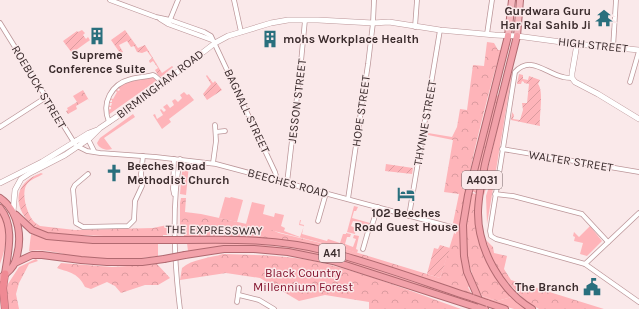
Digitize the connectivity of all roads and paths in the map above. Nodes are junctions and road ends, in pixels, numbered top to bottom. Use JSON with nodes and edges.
{"nodes":[{"id":1,"x":110,"y":0,"type":"edge"},
{"id":2,"x":178,"y":0,"type":"edge"},
{"id":3,"x":234,"y":0,"type":"edge"},
{"id":4,"x":374,"y":0,"type":"edge"},
{"id":5,"x":417,"y":0,"type":"edge"},
{"id":6,"x":492,"y":0,"type":"edge"},
{"id":7,"x":512,"y":0,"type":"edge"},
{"id":8,"x":520,"y":0,"type":"edge"},
{"id":9,"x":616,"y":0,"type":"edge"},
{"id":10,"x":305,"y":20,"type":"junction"},
{"id":11,"x":169,"y":22,"type":"junction"},
{"id":12,"x":373,"y":23,"type":"junction"},
{"id":13,"x":1,"y":26,"type":"edge"},
{"id":14,"x":415,"y":27,"type":"junction"},
{"id":15,"x":440,"y":30,"type":"junction"},
{"id":16,"x":242,"y":32,"type":"junction"},
{"id":17,"x":487,"y":34,"type":"junction"},
{"id":18,"x":508,"y":36,"type":"junction"},
{"id":19,"x":516,"y":36,"type":"junction"},
{"id":20,"x":214,"y":42,"type":"junction"},
{"id":21,"x":577,"y":44,"type":"junction"},
{"id":22,"x":613,"y":48,"type":"junction"},
{"id":23,"x":639,"y":50,"type":"edge"},
{"id":24,"x":572,"y":78,"type":"junction"},
{"id":25,"x":630,"y":82,"type":"dead end"},
{"id":26,"x":163,"y":83,"type":"junction"},
{"id":27,"x":45,"y":98,"type":"junction"},
{"id":28,"x":639,"y":119,"type":"edge"},
{"id":29,"x":109,"y":122,"type":"junction"},
{"id":30,"x":215,"y":125,"type":"dead end"},
{"id":31,"x":0,"y":127,"type":"edge"},
{"id":32,"x":100,"y":128,"type":"junction"},
{"id":33,"x":225,"y":131,"type":"dead end"},
{"id":34,"x":216,"y":132,"type":"junction"},
{"id":35,"x":90,"y":140,"type":"junction"},
{"id":36,"x":77,"y":143,"type":"junction"},
{"id":37,"x":502,"y":150,"type":"junction"},
{"id":38,"x":94,"y":151,"type":"junction"},
{"id":39,"x":143,"y":156,"type":"junction"},
{"id":40,"x":174,"y":159,"type":"junction"},
{"id":41,"x":180,"y":159,"type":"junction"},
{"id":42,"x":213,"y":163,"type":"junction"},
{"id":43,"x":639,"y":172,"type":"edge"},
{"id":44,"x":88,"y":174,"type":"dead end"},
{"id":45,"x":277,"y":179,"type":"junction"},
{"id":46,"x":0,"y":183,"type":"edge"},
{"id":47,"x":287,"y":183,"type":"junction"},
{"id":48,"x":326,"y":193,"type":"junction"},
{"id":49,"x":495,"y":194,"type":"junction"},
{"id":50,"x":175,"y":196,"type":"junction"},
{"id":51,"x":0,"y":198,"type":"edge"},
{"id":52,"x":348,"y":199,"type":"junction"},
{"id":53,"x":378,"y":207,"type":"junction"},
{"id":54,"x":0,"y":208,"type":"edge"},
{"id":55,"x":639,"y":213,"type":"edge"},
{"id":56,"x":14,"y":214,"type":"junction"},
{"id":57,"x":409,"y":216,"type":"junction"},
{"id":58,"x":318,"y":221,"type":"dead end"},
{"id":59,"x":455,"y":228,"type":"dead end"},
{"id":60,"x":608,"y":242,"type":"junction"},
{"id":61,"x":363,"y":249,"type":"dead end"},
{"id":62,"x":15,"y":263,"type":"junction"},
{"id":63,"x":585,"y":264,"type":"junction"},
{"id":64,"x":3,"y":276,"type":"edge"},
{"id":65,"x":239,"y":288,"type":"dead end"},
{"id":66,"x":239,"y":295,"type":"junction"},
{"id":67,"x":237,"y":302,"type":"dead end"},
{"id":68,"x":639,"y":302,"type":"edge"},
{"id":69,"x":483,"y":307,"type":"edge"},
{"id":70,"x":5,"y":309,"type":"edge"},
{"id":71,"x":180,"y":309,"type":"edge"},
{"id":72,"x":274,"y":309,"type":"edge"},
{"id":73,"x":505,"y":309,"type":"edge"},
{"id":74,"x":532,"y":309,"type":"edge"}],
"edges":[{"from":1,"to":11,"type":"street"},
{"from":2,"to":11,"type":"street"},
{"from":3,"to":16,"type":"street"},
{"from":4,"to":12,"type":"street","name":"HOPE STREET"},
{"from":5,"to":14,"type":"street"},
{"from":6,"to":17,"type":"street"},
{"from":7,"to":18,"type":"main road","number":"A4031"},
{"from":8,"to":19,"type":"main road","number":"A4031"},
{"from":9,"to":22,"type":"street"},
{"from":10,"to":12,"type":"street","name":"HIGH STREET"},
{"from":10,"to":16,"type":"street","name":"BIRMINGHAM ROAD"},
{"from":10,"to":47,"type":"street","name":"JESSON STREET"},
{"from":11,"to":20,"type":"street"},
{"from":11,"to":20,"type":"street"},
{"from":12,"to":14,"type":"street","name":"HIGH STREET"},
{"from":12,"to":52,"type":"street","name":"HOPE STREET"},
{"from":13,"to":27,"type":"street","name":"ROEBUCK STREET"},
{"from":14,"to":15,"type":"street","name":"HIGH STREET"},
{"from":15,"to":17,"type":"street","name":"HIGH STREET"},
{"from":15,"to":57,"type":"street","name":"THYNNE STREET"},
{"from":16,"to":20,"type":"street","name":"BIRMINGHAM ROAD"},
{"from":17,"to":18,"type":"street","name":"HIGH STREET"},
{"from":18,"to":19,"type":"street","name":"HIGH STREET"},
{"from":18,"to":69,"type":"highway","number":"A4031"},
{"from":19,"to":21,"type":"street","name":"HIGH STREET"},
{"from":19,"to":74,"type":"highway","number":"A4031"},
{"from":20,"to":26,"type":"street","name":"BIRMINGHAM ROAD"},
{"from":20,"to":45,"type":"street","name":"BAGNALL STREET"},
{"from":21,"to":22,"type":"street","name":"HIGH STREET"},
{"from":21,"to":24,"type":"street"},
{"from":22,"to":23,"type":"street","name":"HIGH STREET"},
{"from":23,"to":25,"type":"street"},
{"from":24,"to":28,"type":"street"},
{"from":24,"to":37,"type":"street"},
{"from":26,"to":29,"type":"street","name":"BIRMINGHAM ROAD"},
{"from":26,"to":29,"type":"street"},
{"from":27,"to":31,"type":"street"},
{"from":27,"to":36,"type":"street","name":"ROEBUCK STREET"},
{"from":29,"to":32,"type":"street","name":"BIRMINGHAM ROAD"},
{"from":30,"to":34,"type":"street"},
{"from":32,"to":35,"type":"street","name":"BIRMINGHAM ROAD"},
{"from":32,"to":36,"type":"street","name":"BIRMINGHAM ROAD"},
{"from":33,"to":34,"type":"street"},
{"from":34,"to":42,"type":"street"},
{"from":35,"to":36,"type":"street","name":"BIRMINGHAM ROAD"},
{"from":35,"to":38,"type":"street"},
{"from":36,"to":38,"type":"street","name":"BEECHES ROAD"},
{"from":36,"to":46,"type":"street","name":"BIRMINGHAM ROAD"},
{"from":36,"to":56,"type":"street","name":"BIRMINGHAM ROAD"},
{"from":37,"to":43,"type":"street","name":"WALTER STREET"},
{"from":37,"to":49,"type":"street"},
{"from":38,"to":39,"type":"street","name":"BEECHES ROAD"},
{"from":39,"to":40,"type":"street","name":"BEECHES ROAD"},
{"from":39,"to":44,"type":"street"},
{"from":40,"to":41,"type":"street","name":"BEECHES ROAD"},
{"from":40,"to":50,"type":"street"},
{"from":41,"to":42,"type":"street","name":"BEECHES ROAD"},
{"from":41,"to":50,"type":"street"},
{"from":42,"to":45,"type":"street","name":"BEECHES ROAD"},
{"from":45,"to":47,"type":"street","name":"BEECHES ROAD"},
{"from":47,"to":48,"type":"street","name":"BEECHES ROAD"},
{"from":48,"to":52,"type":"street","name":"BEECHES ROAD"},
{"from":48,"to":58,"type":"street"},
{"from":49,"to":60,"type":"street"},
{"from":49,"to":63,"type":"street"},
{"from":50,"to":71,"type":"street"},
{"from":51,"to":56,"type":"highway","number":"A41"},
{"from":52,"to":53,"type":"street","name":"BEECHES ROAD"},
{"from":53,"to":57,"type":"street","name":"BEECHES ROAD"},
{"from":53,"to":61,"type":"street"},
{"from":54,"to":64,"type":"highway"},
{"from":55,"to":60,"type":"street"},
{"from":56,"to":62,"type":"highway"},
{"from":56,"to":69,"type":"highway","name":"THE EXPRESSWAY","number":"A41","bridge":true},
{"from":57,"to":59,"type":"street","name":"BEECHES ROAD"},
{"from":60,"to":63,"type":"street"},
{"from":62,"to":64,"type":"highway","number":"A41"},
{"from":62,"to":69,"type":"highway","name":"THE EXPRESSWAY","number":"A41","bridge":true},
{"from":63,"to":68,"type":"street"},
{"from":64,"to":70,"type":"highway"},
{"from":65,"to":66,"type":"street"},
{"from":66,"to":67,"type":"street"},
{"from":66,"to":72,"type":"street"},
{"from":69,"to":73,"type":"highway","name":"THE EXPRESSWAY","number":"A41"}]}
